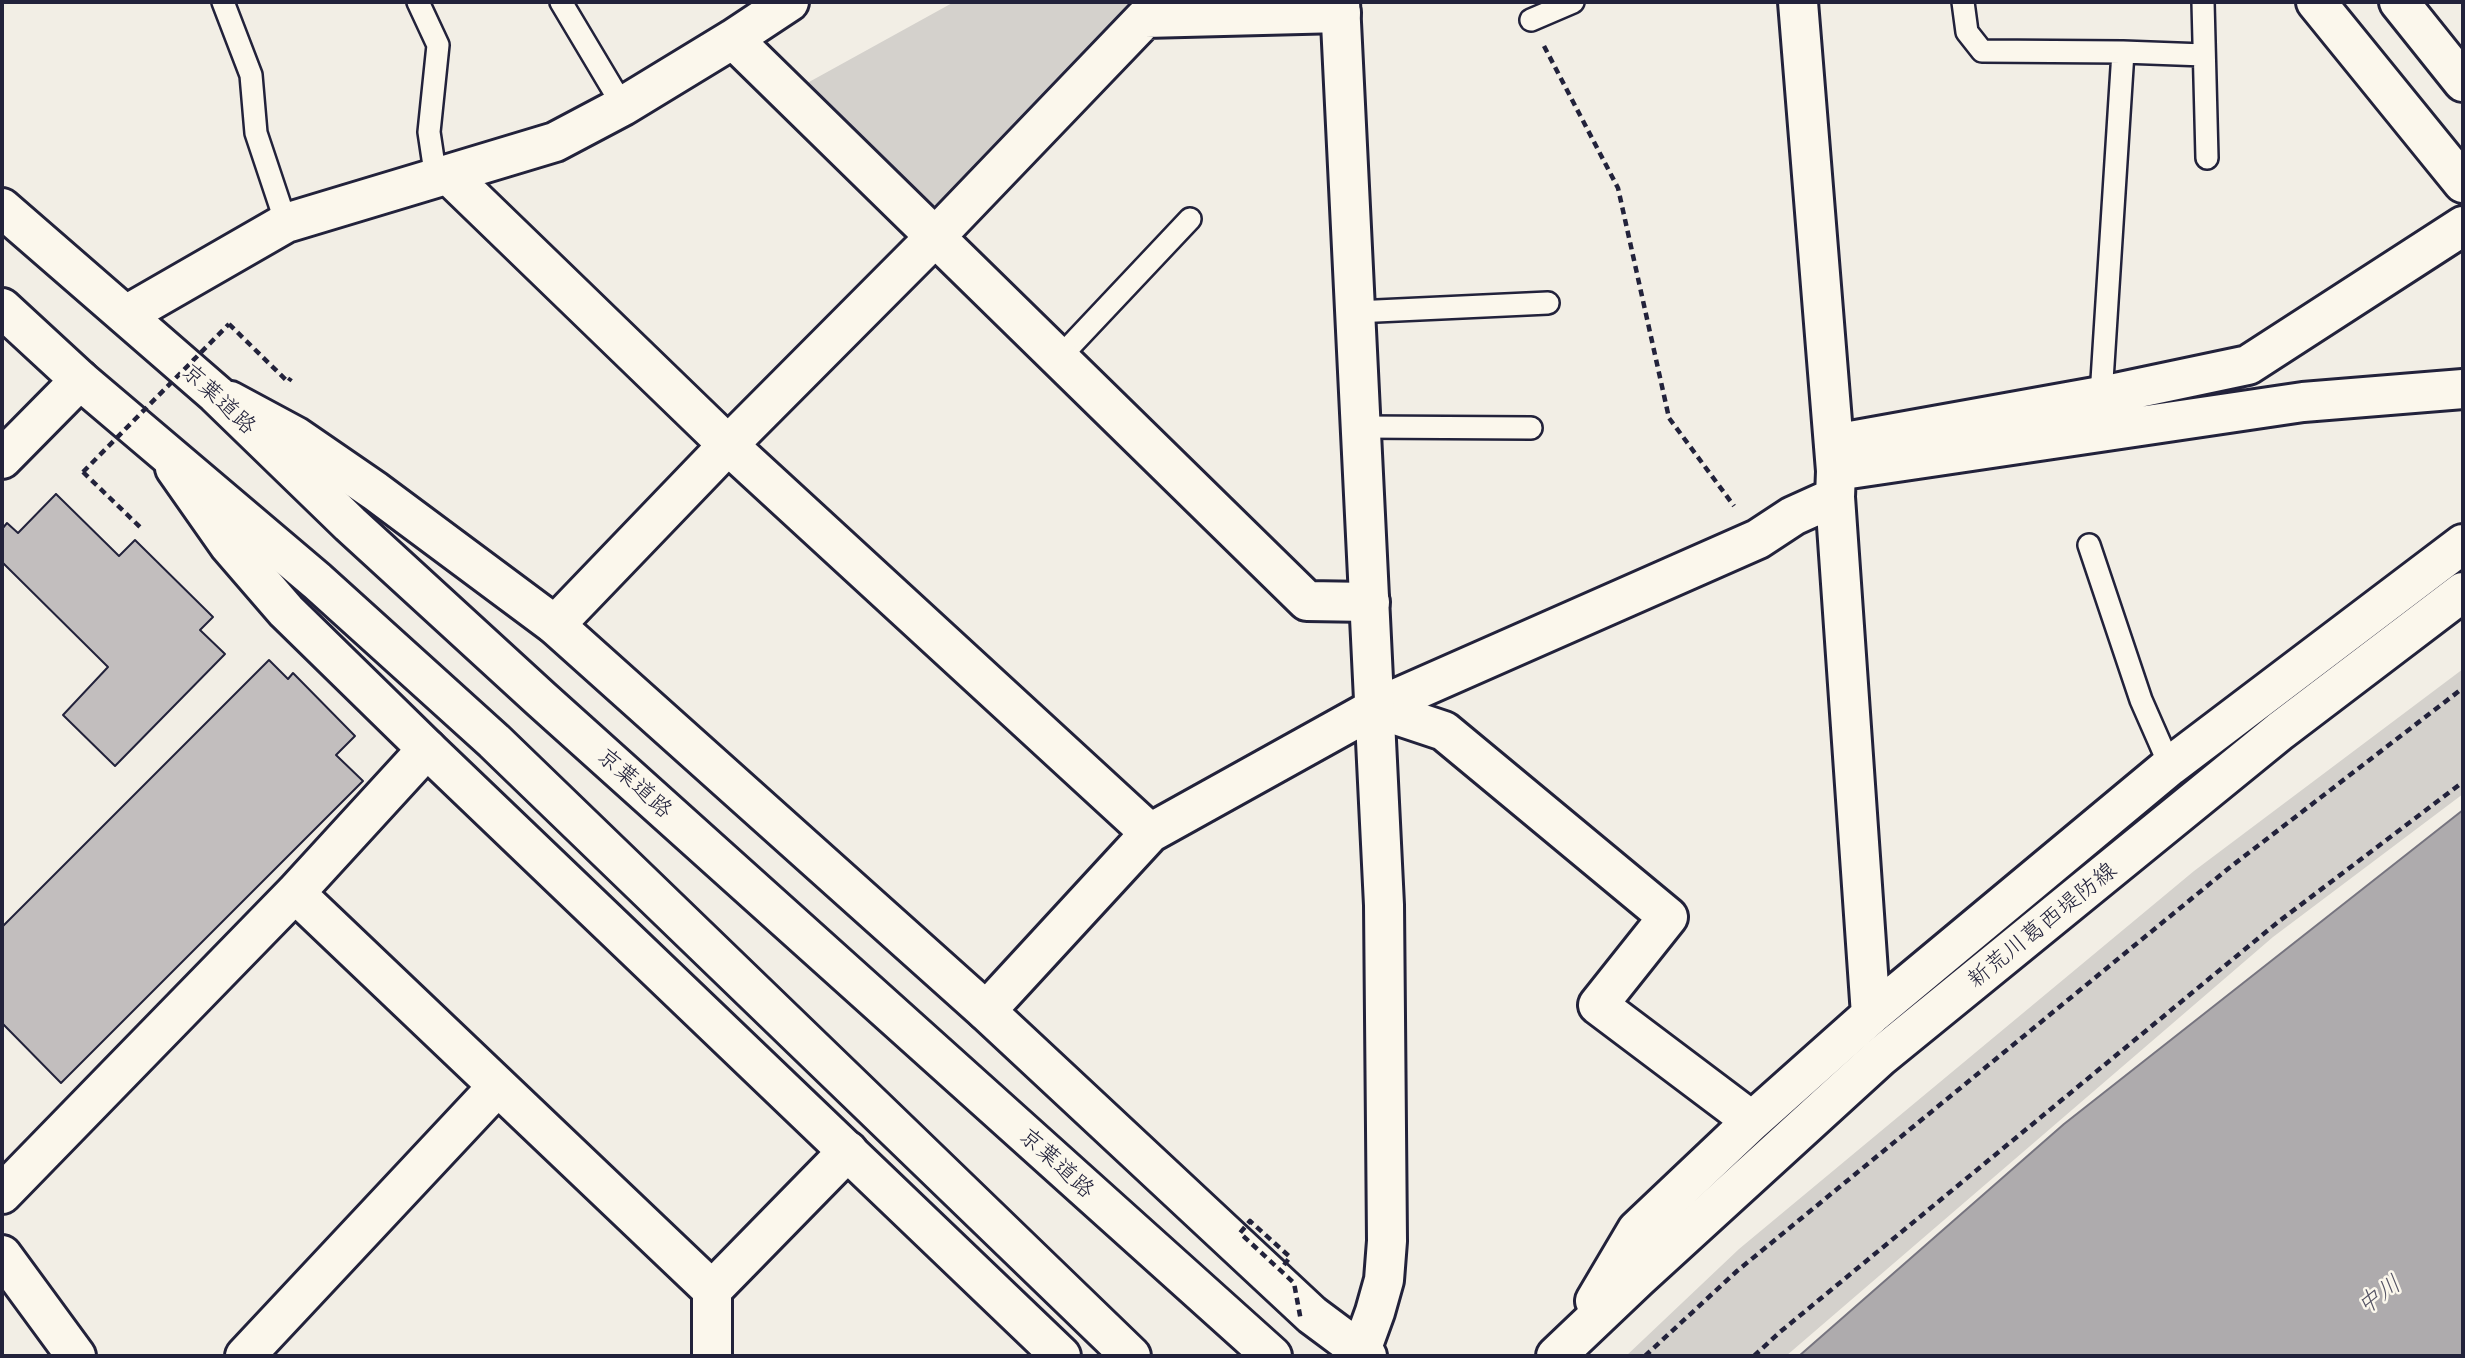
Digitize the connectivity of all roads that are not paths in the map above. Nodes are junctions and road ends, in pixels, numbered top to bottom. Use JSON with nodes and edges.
{"nodes":[{"id":1,"x":223,"y":2,"type":"edge"},
{"id":2,"x":418,"y":2,"type":"edge"},
{"id":3,"x":561,"y":2,"type":"edge"},
{"id":4,"x":789,"y":2,"type":"edge"},
{"id":5,"x":1573,"y":2,"type":"edge"},
{"id":6,"x":1798,"y":2,"type":"edge"},
{"id":7,"x":1963,"y":2,"type":"edge"},
{"id":8,"x":2203,"y":2,"type":"edge"},
{"id":9,"x":2316,"y":2,"type":"edge"},
{"id":10,"x":2399,"y":2,"type":"edge"},
{"id":11,"x":1340,"y":7,"type":"edge"},
{"id":12,"x":1531,"y":20,"type":"road end"},
{"id":13,"x":733,"y":39,"type":"junction"},
{"id":14,"x":2123,"y":51,"type":"junction"},
{"id":15,"x":2204,"y":55,"type":"junction"},
{"id":16,"x":2463,"y":82,"type":"edge"},
{"id":17,"x":623,"y":106,"type":"junction"},
{"id":18,"x":2207,"y":158,"type":"dead end"},
{"id":19,"x":442,"y":177,"type":"junction"},
{"id":20,"x":2463,"y":183,"type":"edge"},
{"id":21,"x":2,"y":208,"type":"edge"},
{"id":22,"x":1190,"y":219,"type":"dead end"},
{"id":23,"x":286,"y":223,"type":"junction"},
{"id":24,"x":2463,"y":226,"type":"edge"},
{"id":25,"x":934,"y":238,"type":"junction"},
{"id":26,"x":1548,"y":303,"type":"dead end"},
{"id":27,"x":2,"y":308,"type":"edge"},
{"id":28,"x":1355,"y":312,"type":"junction"},
{"id":29,"x":126,"y":315,"type":"junction"},
{"id":30,"x":1058,"y":359,"type":"junction"},
{"id":31,"x":80,"y":380,"type":"junction"},
{"id":32,"x":2463,"y":389,"type":"edge"},
{"id":33,"x":216,"y":394,"type":"junction"},
{"id":34,"x":2101,"y":397,"type":"junction"},
{"id":35,"x":1360,"y":427,"type":"junction"},
{"id":36,"x":1531,"y":428,"type":"dead end"},
{"id":37,"x":728,"y":445,"type":"junction"},
{"id":38,"x":159,"y":446,"type":"junction"},
{"id":39,"x":2,"y":459,"type":"edge"},
{"id":40,"x":1835,"y":471,"type":"junction"},
{"id":41,"x":2463,"y":544,"type":"edge"},
{"id":42,"x":2089,"y":545,"type":"dead end"},
{"id":43,"x":2463,"y":592,"type":"edge"},
{"id":44,"x":1370,"y":603,"type":"junction"},
{"id":45,"x":555,"y":625,"type":"junction"},
{"id":46,"x":1375,"y":708,"type":"junction"},
{"id":47,"x":427,"y":749,"type":"junction"},
{"id":48,"x":2169,"y":766,"type":"junction"},
{"id":49,"x":1150,"y":833,"type":"junction"},
{"id":50,"x":295,"y":893,"type":"junction"},
{"id":51,"x":986,"y":1011,"type":"junction"},
{"id":52,"x":1871,"y":1015,"type":"junction"},
{"id":53,"x":497,"y":1087,"type":"junction"},
{"id":54,"x":1752,"y":1121,"type":"junction"},
{"id":55,"x":848,"y":1151,"type":"junction"},
{"id":56,"x":2,"y":1194,"type":"edge"},
{"id":57,"x":2,"y":1255,"type":"edge"},
{"id":58,"x":1638,"y":1279,"type":"junction"},
{"id":59,"x":712,"y":1290,"type":"junction"},
{"id":60,"x":1595,"y":1301,"type":"junction"},
{"id":61,"x":1362,"y":1355,"type":"edge"},
{"id":62,"x":76,"y":1356,"type":"edge"},
{"id":63,"x":245,"y":1356,"type":"edge"},
{"id":64,"x":712,"y":1356,"type":"edge"},
{"id":65,"x":1061,"y":1356,"type":"edge"},
{"id":66,"x":1131,"y":1356,"type":"edge"},
{"id":67,"x":1272,"y":1356,"type":"edge"},
{"id":68,"x":1527,"y":1356,"type":"edge"},
{"id":69,"x":1556,"y":1356,"type":"edge"}],
"edges":[{"from":1,"to":23,"type":"lane"},
{"from":2,"to":19,"type":"lane"},
{"from":3,"to":17,"type":"lane"},
{"from":4,"to":13,"type":"main road"},
{"from":5,"to":12,"type":"lane"},
{"from":6,"to":40,"type":"main road"},
{"from":7,"to":14,"type":"lane"},
{"from":8,"to":15,"type":"lane"},
{"from":9,"to":20,"type":"main road"},
{"from":10,"to":16,"type":"main road"},
{"from":11,"to":25,"type":"main road"},
{"from":11,"to":28,"type":"main road"},
{"from":13,"to":17,"type":"main road"},
{"from":13,"to":25,"type":"main road"},
{"from":14,"to":15,"type":"lane"},
{"from":14,"to":34,"type":"lane"},
{"from":15,"to":18,"type":"lane"},
{"from":17,"to":19,"type":"main road"},
{"from":19,"to":23,"type":"main road"},
{"from":19,"to":37,"type":"main road"},
{"from":21,"to":29,"type":"main road","name":"京葉道路"},
{"from":22,"to":30,"type":"lane"},
{"from":23,"to":29,"type":"main road"},
{"from":24,"to":34,"type":"main road"},
{"from":25,"to":30,"type":"main road"},
{"from":25,"to":37,"type":"main road"},
{"from":26,"to":28,"type":"lane"},
{"from":27,"to":31,"type":"main road"},
{"from":28,"to":35,"type":"main road"},
{"from":29,"to":33,"type":"main road","name":"京葉道路"},
{"from":30,"to":44,"type":"main road"},
{"from":31,"to":38,"type":"main road"},
{"from":31,"to":39,"type":"main road"},
{"from":32,"to":40,"type":"main road"},
{"from":33,"to":45,"type":"main road"},
{"from":33,"to":67,"type":"main road","name":"京葉道路"},
{"from":34,"to":40,"type":"main road"},
{"from":35,"to":36,"type":"lane"},
{"from":35,"to":44,"type":"main road"},
{"from":37,"to":45,"type":"main road"},
{"from":37,"to":49,"type":"main road"},
{"from":38,"to":47,"type":"main road"},
{"from":38,"to":66,"type":"main road"},
{"from":40,"to":46,"type":"main road"},
{"from":40,"to":52,"type":"main road"},
{"from":41,"to":48,"type":"main road"},
{"from":42,"to":48,"type":"lane"},
{"from":43,"to":58,"type":"main road","name":"新荒川葛西堤防線"},
{"from":44,"to":46,"type":"main road"},
{"from":45,"to":51,"type":"main road"},
{"from":46,"to":49,"type":"main road"},
{"from":46,"to":54,"type":"main road"},
{"from":46,"to":61,"type":"main road"},
{"from":47,"to":50,"type":"main road"},
{"from":47,"to":55,"type":"main road"},
{"from":48,"to":52,"type":"main road"},
{"from":49,"to":51,"type":"main road"},
{"from":50,"to":53,"type":"main road"},
{"from":50,"to":56,"type":"main road"},
{"from":51,"to":61,"type":"main road"},
{"from":52,"to":54,"type":"main road"},
{"from":53,"to":59,"type":"main road"},
{"from":53,"to":63,"type":"main road"},
{"from":54,"to":60,"type":"main road"},
{"from":55,"to":59,"type":"main road"},
{"from":55,"to":65,"type":"main road"},
{"from":57,"to":62,"type":"main road"},
{"from":58,"to":60,"type":"main road","name":"新荒川葛西堤防線"},
{"from":58,"to":69,"type":"main road","name":"新荒川葛西堤防線"},
{"from":59,"to":64,"type":"main road"},
{"from":60,"to":68,"type":"main road","name":"新荒川葛西堤防線"}]}
